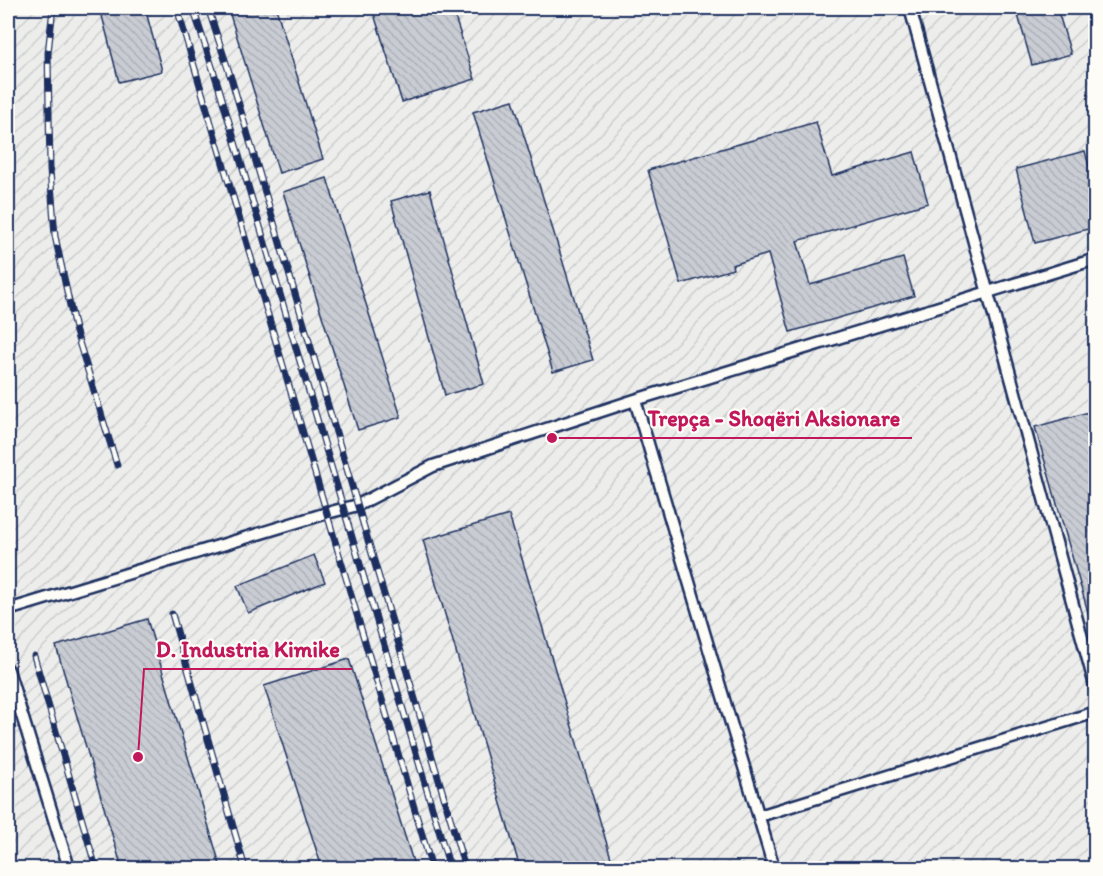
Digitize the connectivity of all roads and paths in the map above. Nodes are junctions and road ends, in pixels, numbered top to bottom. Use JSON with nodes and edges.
{"nodes":[{"id":1,"x":910,"y":8,"type":"edge"},
{"id":2,"x":1095,"y":259,"type":"edge"},
{"id":3,"x":986,"y":292,"type":"junction"},
{"id":4,"x":635,"y":399,"type":"junction"},
{"id":5,"x":8,"y":610,"type":"edge"},
{"id":6,"x":8,"y":670,"type":"edge"},
{"id":7,"x":1095,"y":689,"type":"edge"},
{"id":8,"x":1095,"y":712,"type":"edge"},
{"id":9,"x":759,"y":816,"type":"junction"},
{"id":10,"x":69,"y":868,"type":"edge"},
{"id":11,"x":774,"y":868,"type":"edge"}],
"edges":[{"from":1,"to":3,"type":"lane"},
{"from":2,"to":3,"type":"lane"},
{"from":3,"to":4,"type":"lane"},
{"from":3,"to":7,"type":"lane"},
{"from":4,"to":5,"type":"lane"},
{"from":4,"to":9,"type":"lane"},
{"from":6,"to":10,"type":"lane"},
{"from":8,"to":9,"type":"lane"},
{"from":9,"to":11,"type":"lane"}]}
